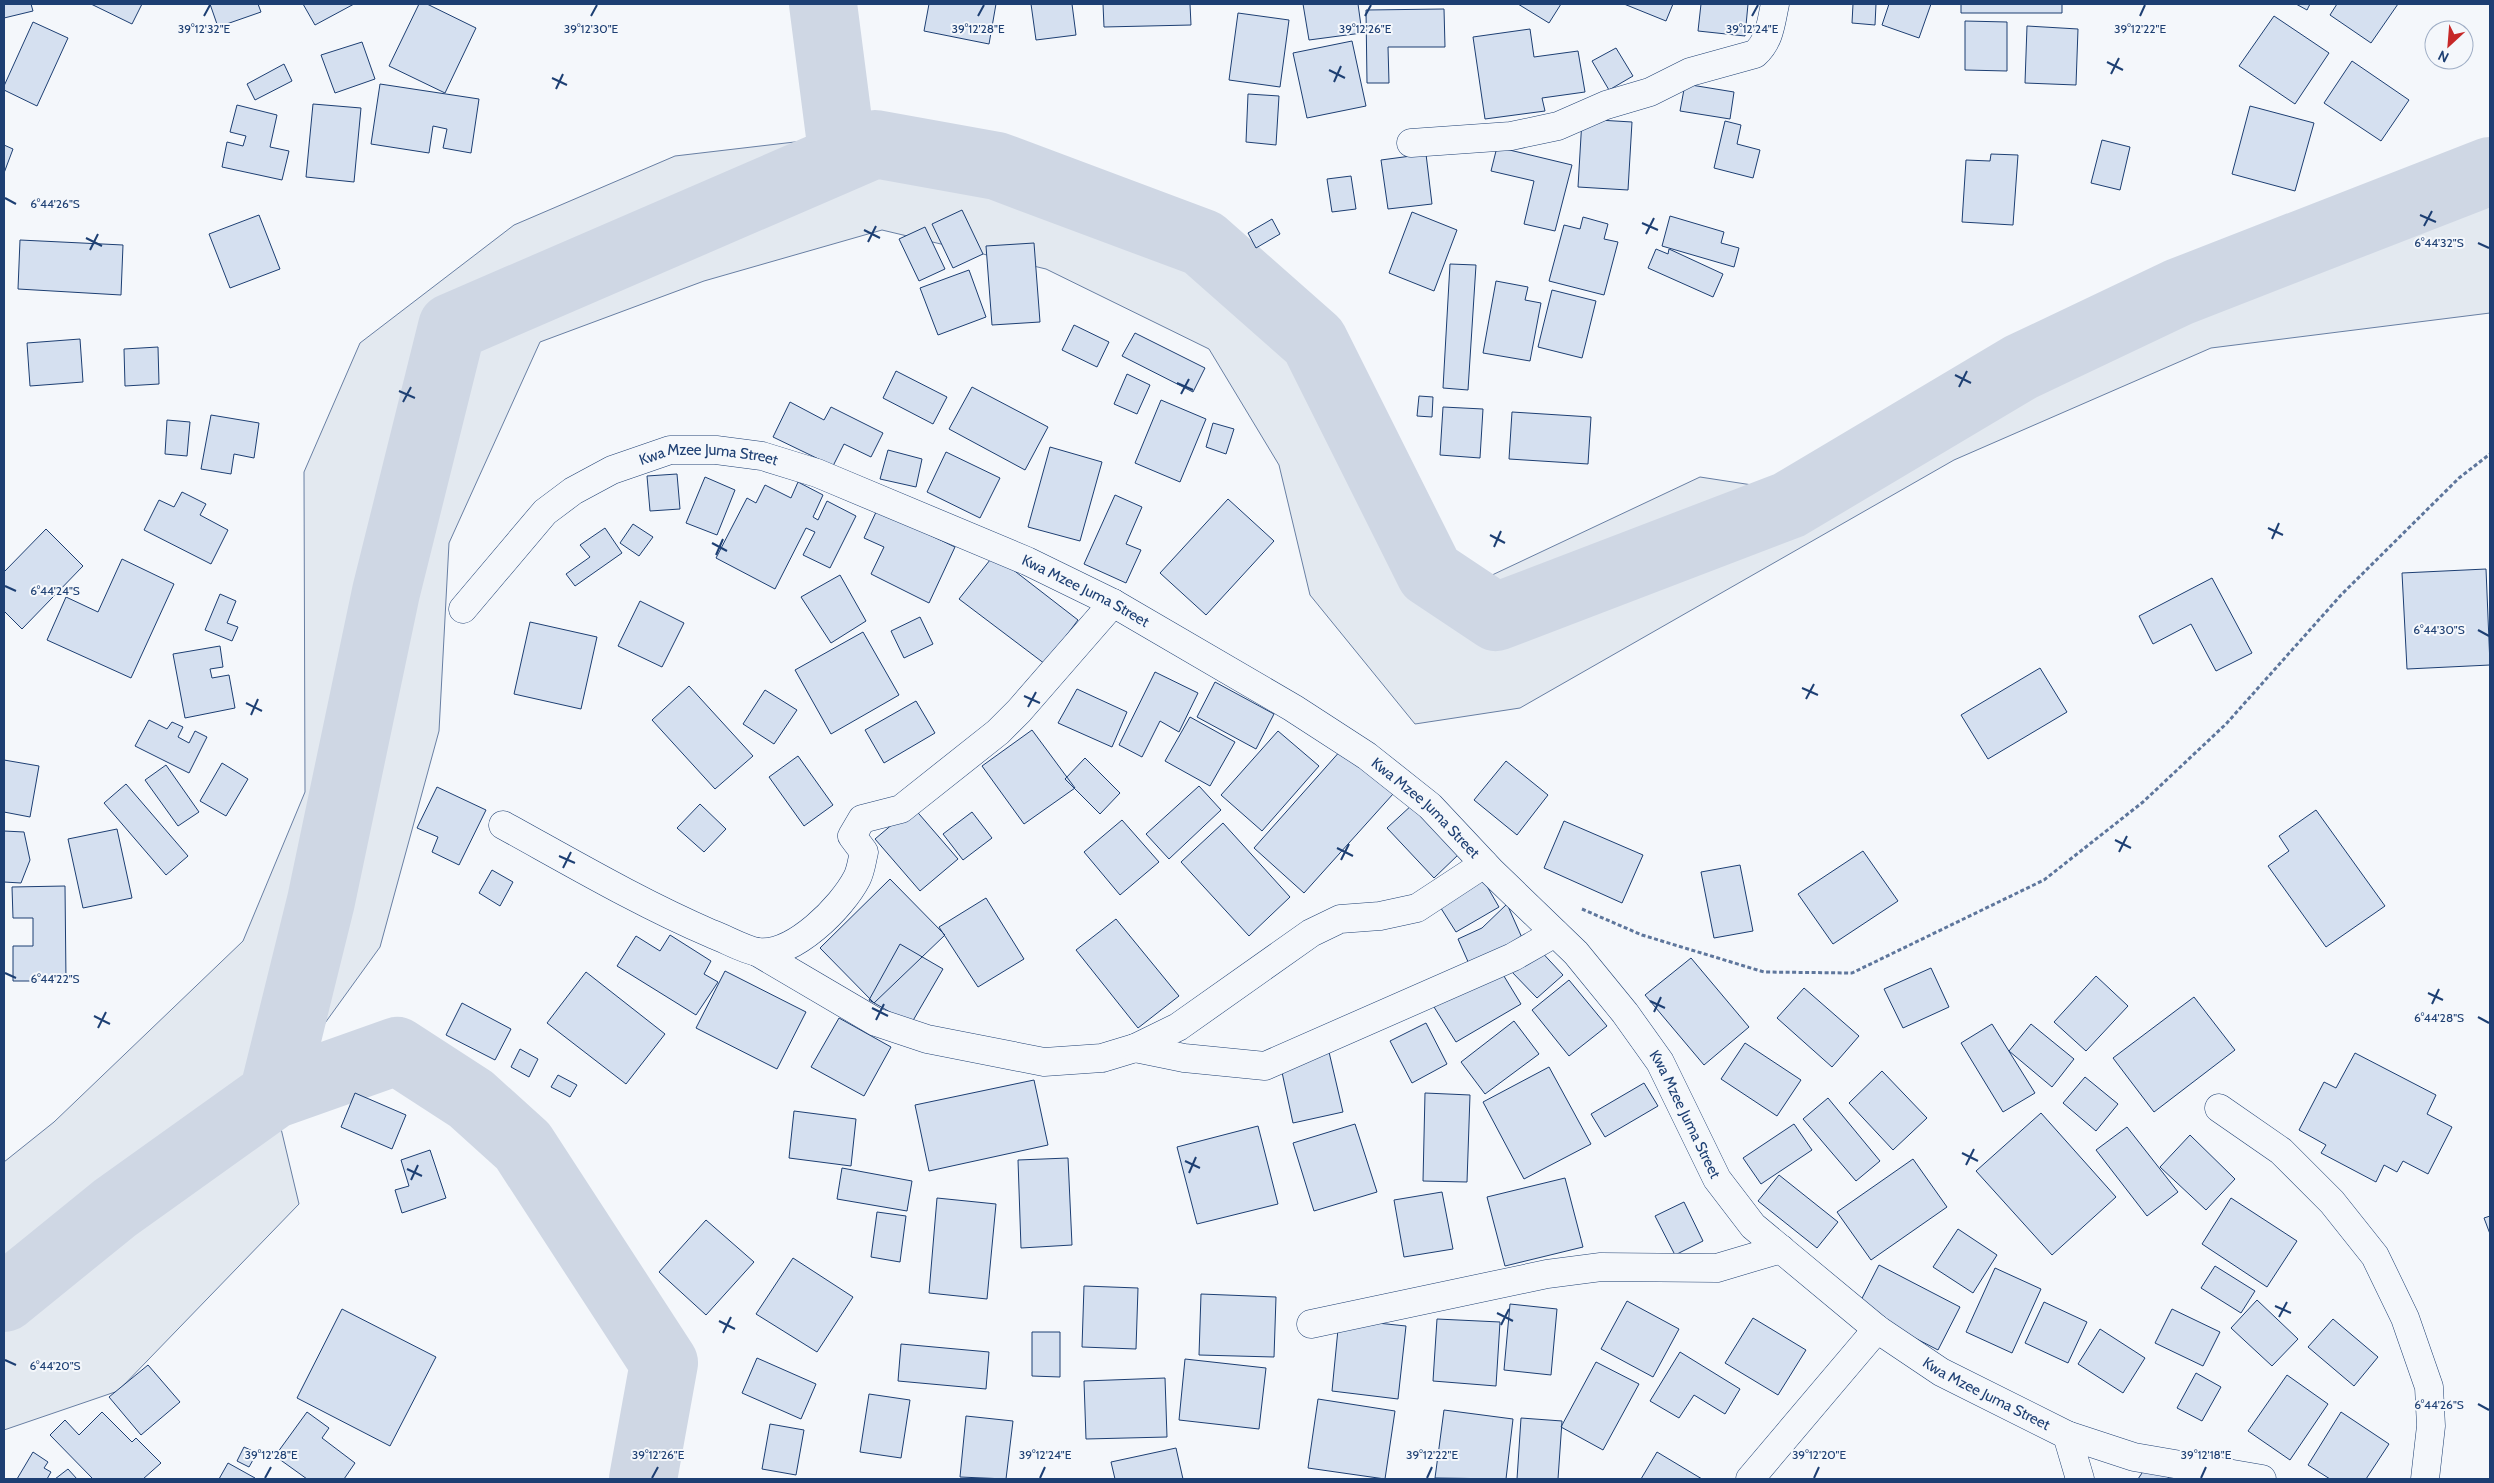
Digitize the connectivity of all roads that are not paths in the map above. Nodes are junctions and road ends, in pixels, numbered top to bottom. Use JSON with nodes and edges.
{"nodes":[{"id":1,"x":1775,"y":4,"type":"edge"},
{"id":2,"x":1411,"y":143,"type":"dead end"},
{"id":3,"x":1113,"y":603,"type":"junction"},
{"id":4,"x":463,"y":609,"type":"dead end"},
{"id":5,"x":503,"y":825,"type":"dead end"},
{"id":6,"x":1484,"y":864,"type":"junction"},
{"id":7,"x":1555,"y":933,"type":"junction"},
{"id":8,"x":757,"y":952,"type":"junction"},
{"id":9,"x":1135,"y":1048,"type":"junction"},
{"id":10,"x":2220,"y":1108,"type":"dead end"},
{"id":11,"x":1781,"y":1249,"type":"junction"},
{"id":12,"x":1311,"y":1324,"type":"dead end"},
{"id":13,"x":1877,"y":1329,"type":"junction"},
{"id":14,"x":2067,"y":1435,"type":"junction"},
{"id":15,"x":1750,"y":1479,"type":"edge"},
{"id":16,"x":2080,"y":1479,"type":"edge"},
{"id":17,"x":2262,"y":1479,"type":"edge"},
{"id":18,"x":2425,"y":1479,"type":"edge"}],
"edges":[{"from":1,"to":2,"type":"street"},
{"from":3,"to":4,"type":"street","name":"Kwa Mzee Juma Street"},
{"from":3,"to":6,"type":"street","name":"Kwa Mzee Juma Street"},
{"from":3,"to":8,"type":"street"},
{"from":5,"to":8,"type":"street"},
{"from":6,"to":7,"type":"street","name":"Kwa Mzee Juma Street"},
{"from":6,"to":9,"type":"street"},
{"from":7,"to":9,"type":"street"},
{"from":7,"to":11,"type":"street","name":"Kwa Mzee Juma Street"},
{"from":8,"to":9,"type":"street"},
{"from":10,"to":18,"type":"street"},
{"from":11,"to":12,"type":"street"},
{"from":11,"to":13,"type":"street","name":"Kwa Mzee Juma Street"},
{"from":13,"to":14,"type":"street","name":"Kwa Mzee Juma Street"},
{"from":13,"to":15,"type":"street"},
{"from":14,"to":16,"type":"street"},
{"from":14,"to":17,"type":"street","name":"Kwa Mzee Juma Street"}]}
